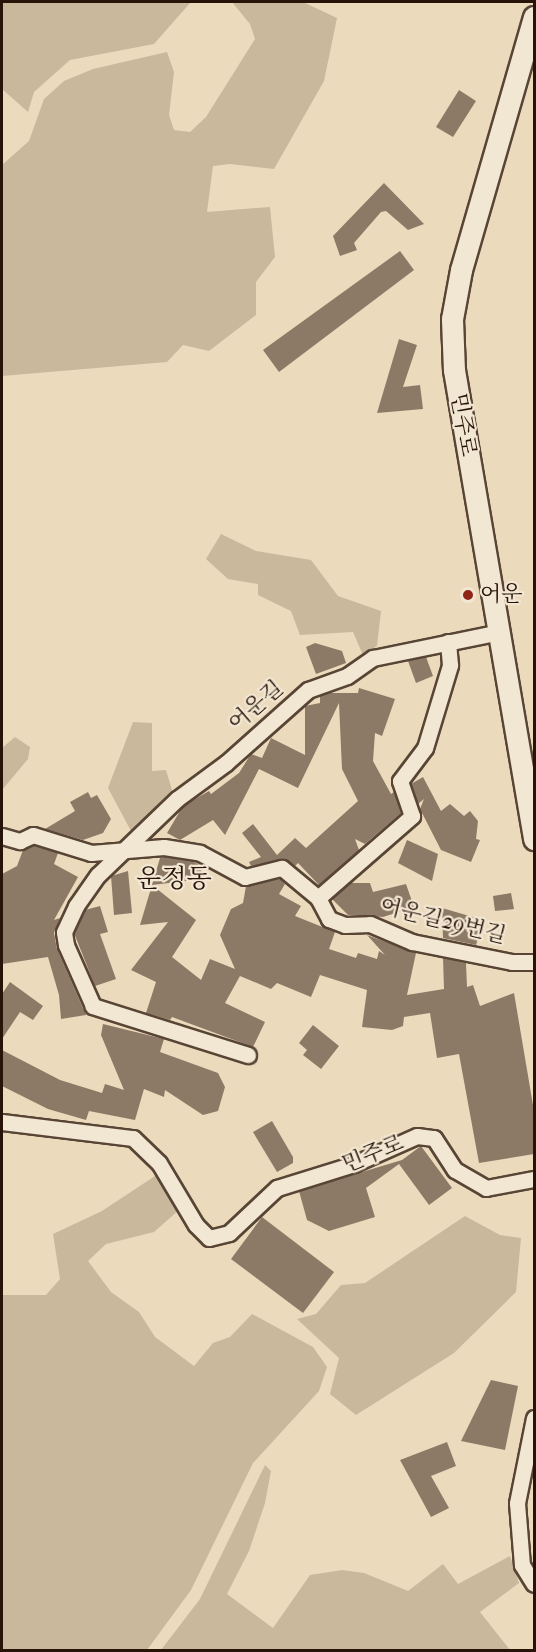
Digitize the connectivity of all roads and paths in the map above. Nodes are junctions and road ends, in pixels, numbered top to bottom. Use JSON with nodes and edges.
{"nodes":[{"id":1,"x":534,"y":16,"type":"edge"},
{"id":2,"x":500,"y":632,"type":"junction"},
{"id":3,"x":448,"y":642,"type":"junction"},
{"id":4,"x":2,"y":836,"type":"edge"},
{"id":5,"x":534,"y":839,"type":"edge"},
{"id":6,"x":121,"y":853,"type":"junction"},
{"id":7,"x":318,"y":898,"type":"junction"},
{"id":8,"x":534,"y":962,"type":"edge"},
{"id":9,"x":248,"y":1055,"type":"dead end"},
{"id":10,"x":2,"y":1122,"type":"edge"},
{"id":11,"x":534,"y":1179,"type":"edge"},
{"id":12,"x":534,"y":1418,"type":"edge"},
{"id":13,"x":534,"y":1584,"type":"edge"}],
"edges":[{"from":1,"to":2,"type":"main road","name":"민주로"},
{"from":2,"to":3,"type":"street","name":"어운길"},
{"from":2,"to":5,"type":"main road","name":"민주로"},
{"from":3,"to":6,"type":"street","name":"어운길"},
{"from":3,"to":7,"type":"street"},
{"from":4,"to":6,"type":"street"},
{"from":6,"to":7,"type":"street","name":"어운길29번길"},
{"from":6,"to":9,"type":"street","name":"어운길"},
{"from":7,"to":8,"type":"street","name":"어운길29번길"},
{"from":10,"to":11,"type":"street","name":"민주로"},
{"from":12,"to":13,"type":"street"}]}
